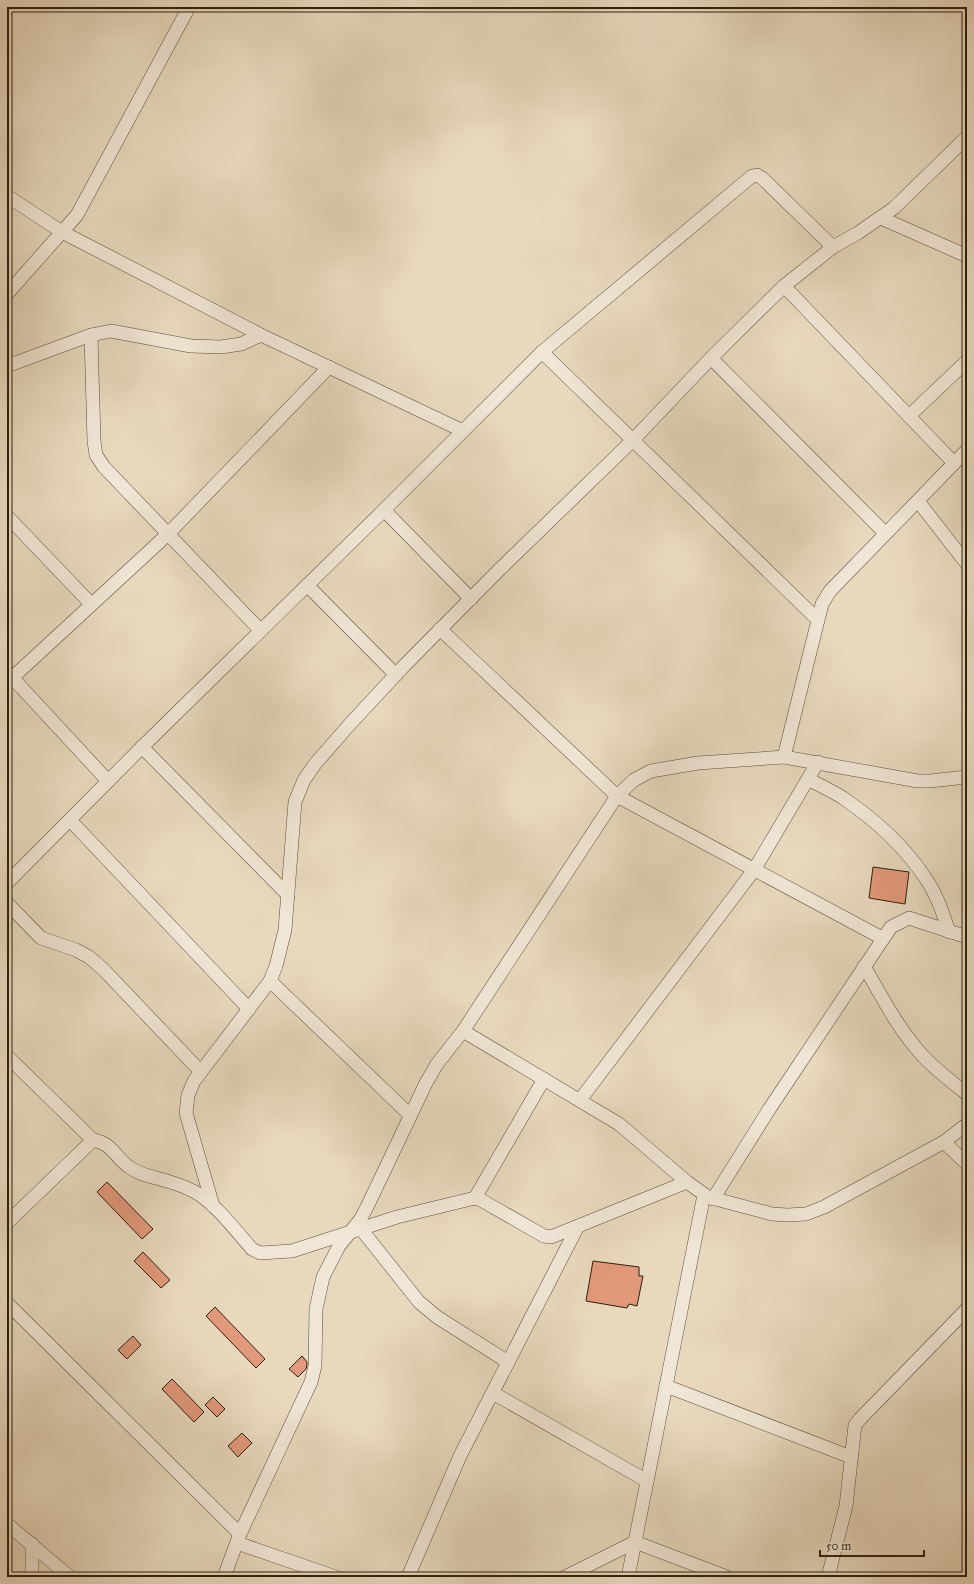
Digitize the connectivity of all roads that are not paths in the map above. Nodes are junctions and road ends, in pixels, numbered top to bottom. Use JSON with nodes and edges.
{"nodes":[{"id":1,"x":189,"y":7,"type":"edge"},
{"id":2,"x":967,"y":137,"type":"edge"},
{"id":3,"x":7,"y":196,"type":"edge"},
{"id":4,"x":881,"y":218,"type":"junction"},
{"id":5,"x":62,"y":232,"type":"junction"},
{"id":6,"x":833,"y":247,"type":"junction"},
{"id":7,"x":967,"y":256,"type":"edge"},
{"id":8,"x":784,"y":286,"type":"junction"},
{"id":9,"x":7,"y":294,"type":"edge"},
{"id":10,"x":91,"y":335,"type":"junction"},
{"id":11,"x":261,"y":335,"type":"junction"},
{"id":12,"x":542,"y":352,"type":"junction"},
{"id":13,"x":711,"y":358,"type":"junction"},
{"id":14,"x":967,"y":361,"type":"edge"},
{"id":15,"x":7,"y":366,"type":"edge"},
{"id":16,"x":329,"y":367,"type":"junction"},
{"id":17,"x":909,"y":416,"type":"junction"},
{"id":18,"x":463,"y":431,"type":"junction"},
{"id":19,"x":633,"y":440,"type":"junction"},
{"id":20,"x":967,"y":450,"type":"edge"},
{"id":21,"x":954,"y":463,"type":"junction"},
{"id":22,"x":918,"y":501,"type":"junction"},
{"id":23,"x":384,"y":510,"type":"junction"},
{"id":24,"x":7,"y":516,"type":"edge"},
{"id":25,"x":885,"y":533,"type":"junction"},
{"id":26,"x":168,"y":534,"type":"junction"},
{"id":27,"x":967,"y":564,"type":"edge"},
{"id":28,"x":307,"y":585,"type":"junction"},
{"id":29,"x":470,"y":599,"type":"junction"},
{"id":30,"x":91,"y":604,"type":"junction"},
{"id":31,"x":817,"y":619,"type":"junction"},
{"id":32,"x":440,"y":629,"type":"junction"},
{"id":33,"x":261,"y":631,"type":"junction"},
{"id":34,"x":10,"y":675,"type":"edge"},
{"id":35,"x":396,"y":675,"type":"junction"},
{"id":36,"x":142,"y":747,"type":"junction"},
{"id":37,"x":784,"y":757,"type":"junction"},
{"id":38,"x":818,"y":762,"type":"junction"},
{"id":39,"x":967,"y":777,"type":"edge"},
{"id":40,"x":808,"y":779,"type":"junction"},
{"id":41,"x":108,"y":781,"type":"junction"},
{"id":42,"x":617,"y":796,"type":"junction"},
{"id":43,"x":70,"y":820,"type":"junction"},
{"id":44,"x":754,"y":870,"type":"junction"},
{"id":45,"x":7,"y":883,"type":"edge"},
{"id":46,"x":288,"y":895,"type":"junction"},
{"id":47,"x":7,"y":903,"type":"edge"},
{"id":48,"x":949,"y":932,"type":"junction"},
{"id":49,"x":967,"y":937,"type":"edge"},
{"id":50,"x":882,"y":938,"type":"junction"},
{"id":51,"x":864,"y":966,"type":"junction"},
{"id":52,"x":270,"y":981,"type":"junction"},
{"id":53,"x":249,"y":1009,"type":"junction"},
{"id":54,"x":463,"y":1031,"type":"junction"},
{"id":55,"x":7,"y":1056,"type":"edge"},
{"id":56,"x":201,"y":1072,"type":"junction"},
{"id":57,"x":544,"y":1079,"type":"junction"},
{"id":58,"x":967,"y":1094,"type":"edge"},
{"id":59,"x":580,"y":1100,"type":"junction"},
{"id":60,"x":410,"y":1115,"type":"junction"},
{"id":61,"x":967,"y":1124,"type":"edge"},
{"id":62,"x":94,"y":1140,"type":"junction"},
{"id":63,"x":944,"y":1142,"type":"junction"},
{"id":64,"x":967,"y":1164,"type":"edge"},
{"id":65,"x":687,"y":1182,"type":"junction"},
{"id":66,"x":708,"y":1197,"type":"junction"},
{"id":67,"x":475,"y":1198,"type":"junction"},
{"id":68,"x":213,"y":1206,"type":"junction"},
{"id":69,"x":7,"y":1224,"type":"edge"},
{"id":70,"x":578,"y":1226,"type":"junction"},
{"id":71,"x":356,"y":1230,"type":"junction"},
{"id":72,"x":7,"y":1303,"type":"edge"},
{"id":73,"x":967,"y":1309,"type":"edge"},
{"id":74,"x":508,"y":1362,"type":"junction"},
{"id":75,"x":666,"y":1386,"type":"junction"},
{"id":76,"x":493,"y":1393,"type":"junction"},
{"id":77,"x":851,"y":1457,"type":"junction"},
{"id":78,"x":647,"y":1481,"type":"junction"},
{"id":79,"x":7,"y":1524,"type":"edge"},
{"id":80,"x":238,"y":1539,"type":"junction"},
{"id":81,"x":635,"y":1542,"type":"junction"},
{"id":82,"x":32,"y":1544,"type":"junction"},
{"id":83,"x":30,"y":1577,"type":"edge"},
{"id":84,"x":70,"y":1577,"type":"edge"},
{"id":85,"x":224,"y":1577,"type":"edge"},
{"id":86,"x":336,"y":1577,"type":"edge"},
{"id":87,"x":408,"y":1577,"type":"edge"},
{"id":88,"x":565,"y":1577,"type":"edge"},
{"id":89,"x":628,"y":1577,"type":"edge"},
{"id":90,"x":727,"y":1577,"type":"edge"},
{"id":91,"x":828,"y":1577,"type":"edge"}],
"edges":[{"from":1,"to":5,"type":"street"},
{"from":2,"to":4,"type":"street"},
{"from":3,"to":5,"type":"street"},
{"from":4,"to":6,"type":"street"},
{"from":4,"to":7,"type":"street"},
{"from":5,"to":9,"type":"street"},
{"from":5,"to":11,"type":"street"},
{"from":6,"to":8,"type":"street"},
{"from":6,"to":12,"type":"street"},
{"from":8,"to":13,"type":"street"},
{"from":8,"to":17,"type":"street"},
{"from":10,"to":11,"type":"street"},
{"from":10,"to":15,"type":"street"},
{"from":10,"to":26,"type":"street"},
{"from":11,"to":16,"type":"street"},
{"from":12,"to":18,"type":"street"},
{"from":12,"to":19,"type":"street"},
{"from":13,"to":19,"type":"street"},
{"from":13,"to":25,"type":"street"},
{"from":14,"to":17,"type":"street"},
{"from":16,"to":18,"type":"street"},
{"from":16,"to":26,"type":"street"},
{"from":17,"to":21,"type":"street"},
{"from":18,"to":23,"type":"street"},
{"from":19,"to":29,"type":"street"},
{"from":19,"to":31,"type":"street"},
{"from":20,"to":21,"type":"street"},
{"from":21,"to":22,"type":"street"},
{"from":22,"to":25,"type":"street"},
{"from":22,"to":27,"type":"street"},
{"from":23,"to":28,"type":"street"},
{"from":23,"to":29,"type":"street"},
{"from":24,"to":30,"type":"street"},
{"from":25,"to":31,"type":"street"},
{"from":26,"to":30,"type":"street"},
{"from":26,"to":33,"type":"street"},
{"from":28,"to":33,"type":"street"},
{"from":28,"to":35,"type":"street"},
{"from":29,"to":32,"type":"street"},
{"from":30,"to":34,"type":"street"},
{"from":31,"to":37,"type":"street"},
{"from":32,"to":35,"type":"street"},
{"from":32,"to":42,"type":"street"},
{"from":33,"to":36,"type":"street"},
{"from":34,"to":41,"type":"street"},
{"from":35,"to":46,"type":"street"},
{"from":36,"to":41,"type":"street"},
{"from":36,"to":46,"type":"street"},
{"from":37,"to":38,"type":"street"},
{"from":37,"to":42,"type":"street"},
{"from":38,"to":39,"type":"street"},
{"from":38,"to":40,"type":"street"},
{"from":40,"to":44,"type":"street"},
{"from":40,"to":48,"type":"street"},
{"from":41,"to":43,"type":"street"},
{"from":42,"to":44,"type":"street"},
{"from":42,"to":54,"type":"street"},
{"from":43,"to":45,"type":"street"},
{"from":43,"to":53,"type":"street"},
{"from":44,"to":50,"type":"street"},
{"from":44,"to":59,"type":"street"},
{"from":46,"to":52,"type":"street"},
{"from":47,"to":56,"type":"street"},
{"from":48,"to":49,"type":"street"},
{"from":48,"to":50,"type":"street"},
{"from":50,"to":51,"type":"street"},
{"from":51,"to":58,"type":"street"},
{"from":51,"to":66,"type":"street"},
{"from":52,"to":53,"type":"street"},
{"from":52,"to":60,"type":"street"},
{"from":53,"to":56,"type":"street"},
{"from":54,"to":57,"type":"street"},
{"from":54,"to":60,"type":"street"},
{"from":55,"to":62,"type":"street"},
{"from":56,"to":68,"type":"street"},
{"from":57,"to":59,"type":"street"},
{"from":57,"to":67,"type":"street"},
{"from":59,"to":65,"type":"street"},
{"from":60,"to":71,"type":"street"},
{"from":61,"to":63,"type":"street"},
{"from":62,"to":68,"type":"street"},
{"from":62,"to":69,"type":"street"},
{"from":63,"to":64,"type":"street"},
{"from":63,"to":66,"type":"street"},
{"from":65,"to":66,"type":"street"},
{"from":65,"to":70,"type":"street"},
{"from":66,"to":75,"type":"street"},
{"from":67,"to":70,"type":"street"},
{"from":67,"to":71,"type":"street"},
{"from":68,"to":71,"type":"street"},
{"from":70,"to":74,"type":"street"},
{"from":71,"to":74,"type":"street"},
{"from":71,"to":80,"type":"street"},
{"from":72,"to":80,"type":"street"},
{"from":73,"to":77,"type":"street"},
{"from":74,"to":76,"type":"street"},
{"from":75,"to":77,"type":"street"},
{"from":75,"to":78,"type":"street"},
{"from":76,"to":78,"type":"street"},
{"from":76,"to":87,"type":"street"},
{"from":77,"to":91,"type":"street"},
{"from":78,"to":81,"type":"street"},
{"from":79,"to":82,"type":"street"},
{"from":80,"to":85,"type":"street"},
{"from":80,"to":86,"type":"street"},
{"from":81,"to":88,"type":"street"},
{"from":81,"to":89,"type":"street"},
{"from":81,"to":90,"type":"street"},
{"from":82,"to":83,"type":"street"},
{"from":82,"to":84,"type":"street"}]}
